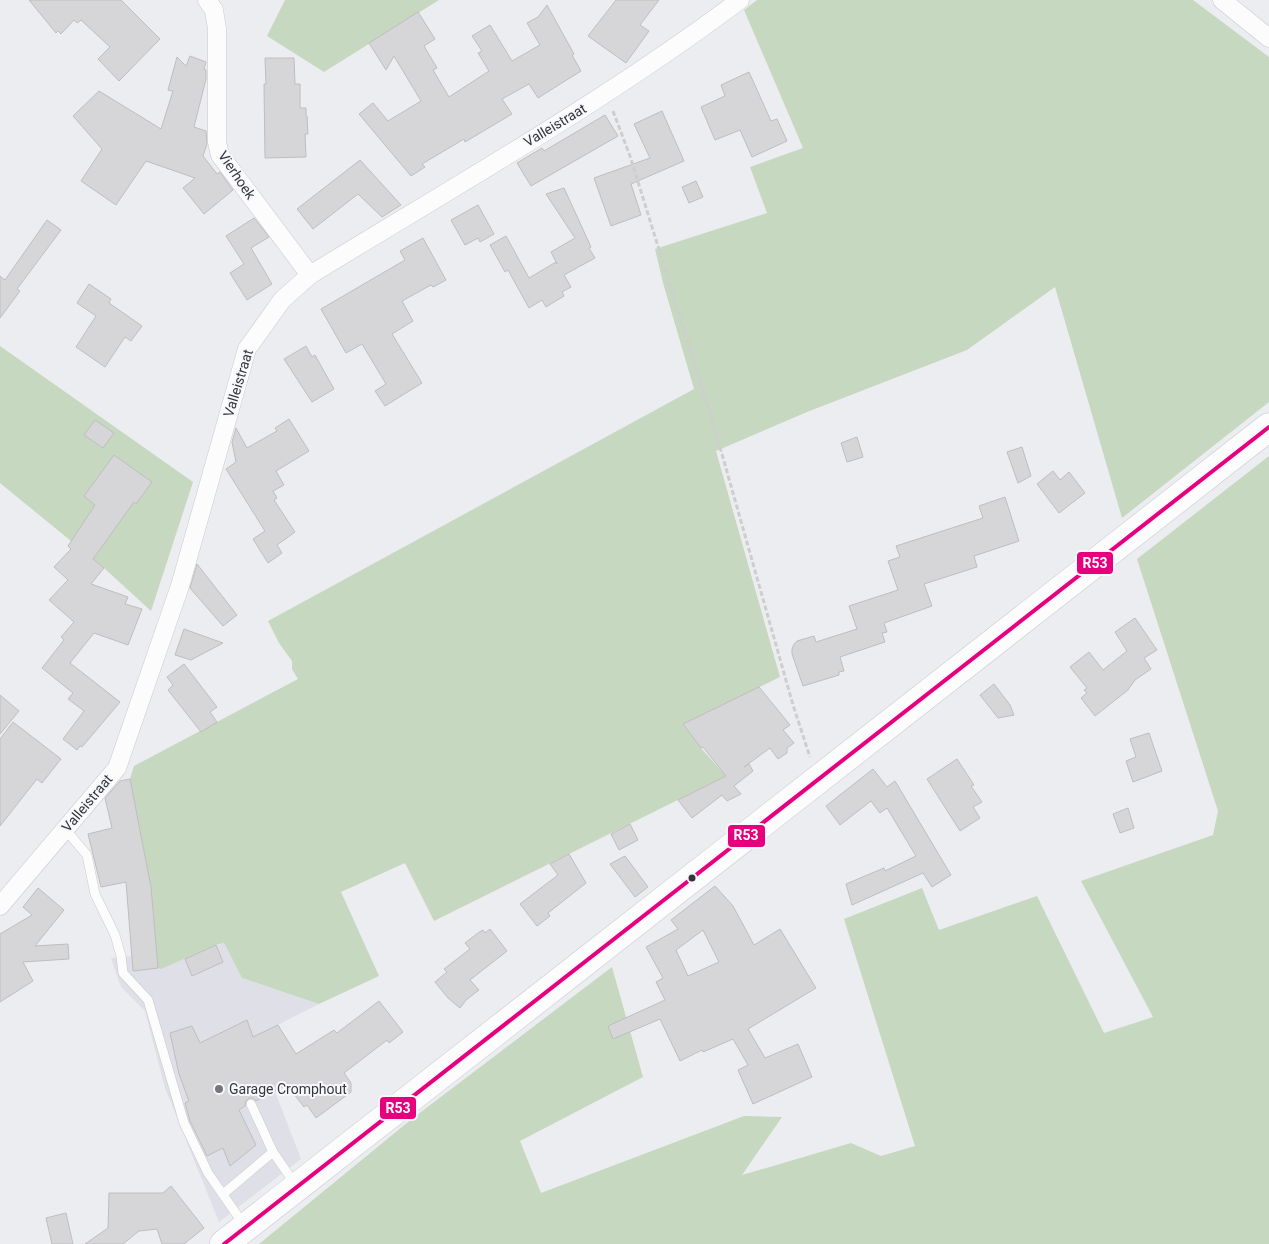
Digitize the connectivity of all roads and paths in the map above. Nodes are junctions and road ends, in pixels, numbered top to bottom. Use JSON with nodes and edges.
{"nodes":[{"id":1,"x":207,"y":0,"type":"edge"},
{"id":2,"x":740,"y":0,"type":"edge"},
{"id":3,"x":1222,"y":0,"type":"edge"},
{"id":4,"x":1269,"y":38,"type":"edge"},
{"id":5,"x":607,"y":94,"type":"junction"},
{"id":6,"x":310,"y":275,"type":"junction"},
{"id":7,"x":1269,"y":427,"type":"edge"},
{"id":8,"x":818,"y":780,"type":"junction"},
{"id":9,"x":65,"y":829,"type":"junction"},
{"id":10,"x":0,"y":906,"type":"edge"},
{"id":11,"x":251,"y":1104,"type":"dead end"},
{"id":12,"x":273,"y":1152,"type":"junction"},
{"id":13,"x":297,"y":1187,"type":"junction"},
{"id":14,"x":223,"y":1194,"type":"junction"},
{"id":15,"x":246,"y":1227,"type":"junction"},
{"id":16,"x":224,"y":1244,"type":"edge"}],
"edges":[{"from":1,"to":6,"type":"street","name":"Vierhoek"},
{"from":2,"to":5,"type":"street","name":"Valleistraat"},
{"from":3,"to":4,"type":"street"},
{"from":5,"to":6,"type":"street","name":"Valleistraat"},
{"from":5,"to":8,"type":"path"},
{"from":6,"to":9,"type":"street","name":"Valleistraat"},
{"from":7,"to":8,"type":"main road"},
{"from":8,"to":13,"type":"main road"},
{"from":9,"to":10,"type":"street","name":"Valleistraat"},
{"from":9,"to":14,"type":"lane"},
{"from":11,"to":12,"type":"lane"},
{"from":12,"to":13,"type":"lane"},
{"from":12,"to":14,"type":"lane"},
{"from":13,"to":15,"type":"main road"},
{"from":14,"to":15,"type":"lane"},
{"from":15,"to":16,"type":"main road"}]}
